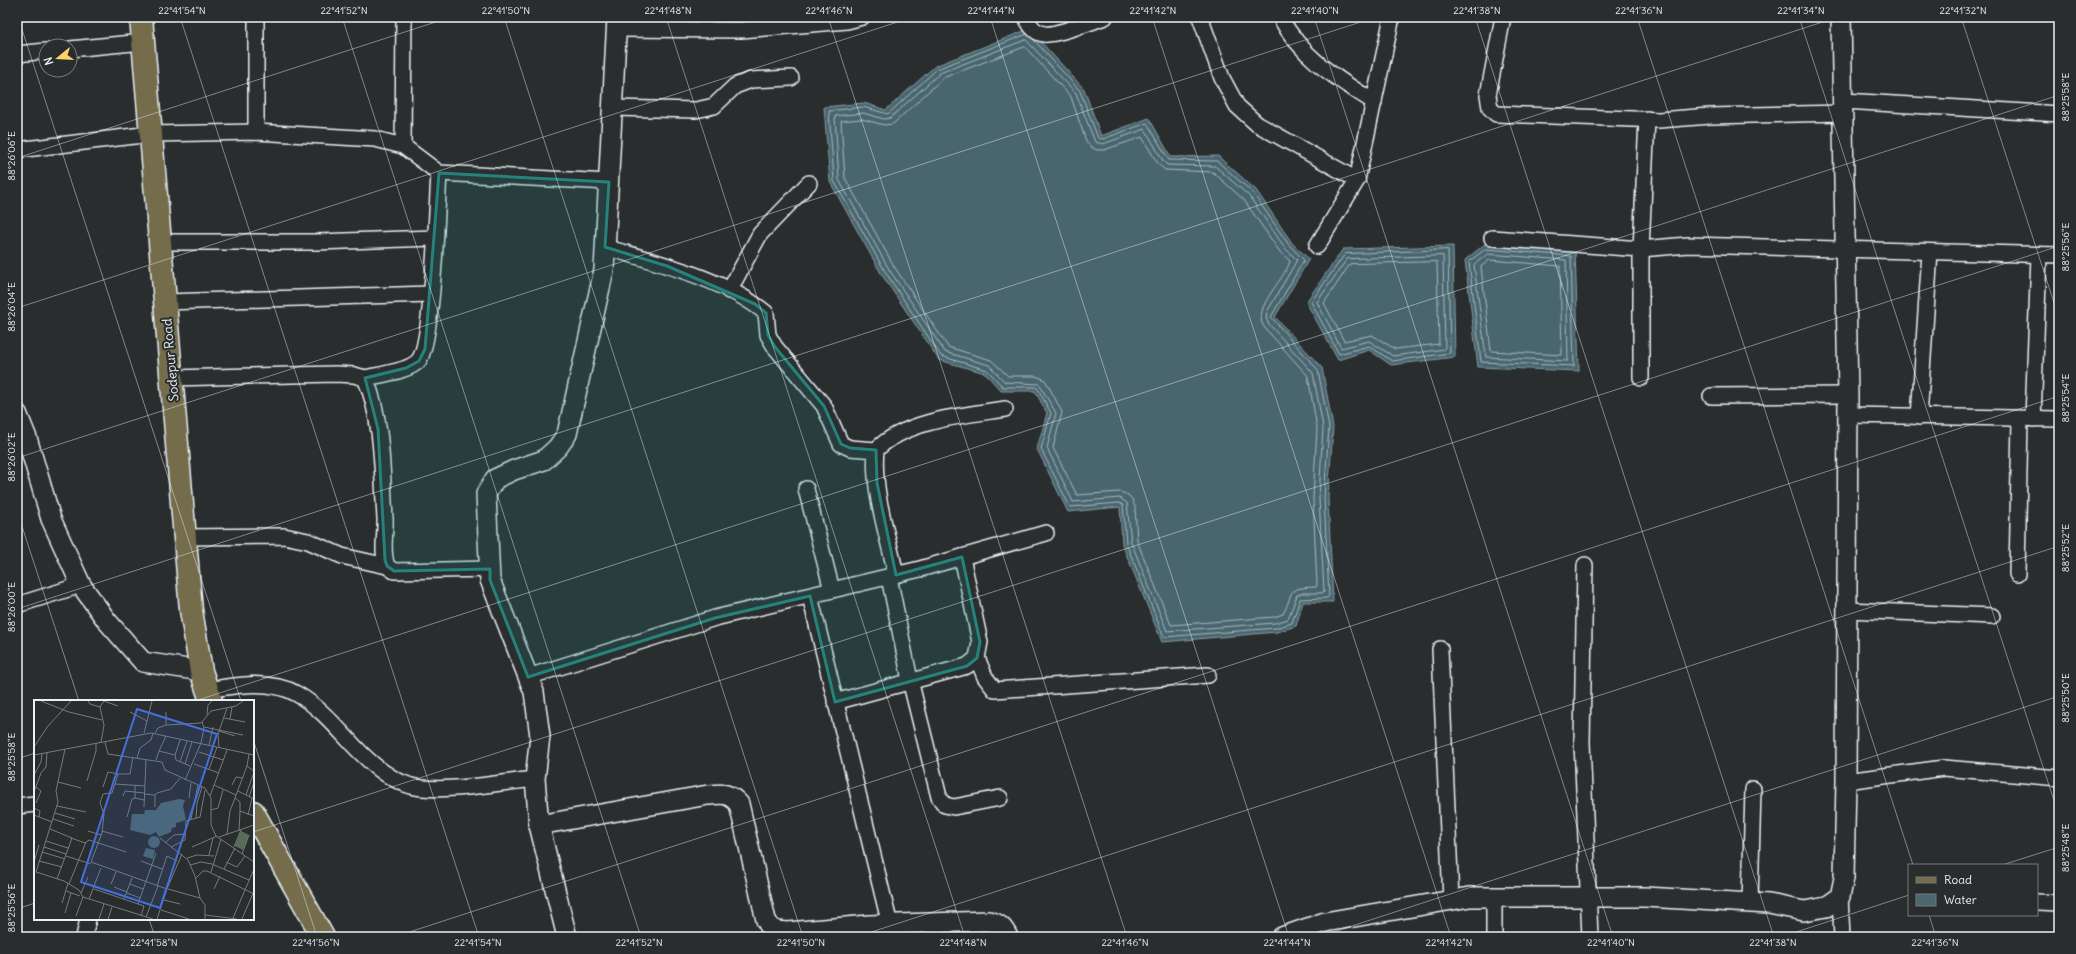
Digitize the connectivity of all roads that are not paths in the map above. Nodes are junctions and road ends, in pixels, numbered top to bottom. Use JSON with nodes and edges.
{"nodes":[{"id":1,"x":141,"y":17,"type":"edge"},
{"id":2,"x":256,"y":17,"type":"edge"},
{"id":3,"x":404,"y":17,"type":"edge"},
{"id":4,"x":862,"y":17,"type":"edge"},
{"id":5,"x":1026,"y":17,"type":"edge"},
{"id":6,"x":1105,"y":17,"type":"edge"},
{"id":7,"x":1200,"y":17,"type":"edge"},
{"id":8,"x":1280,"y":17,"type":"edge"},
{"id":9,"x":1392,"y":17,"type":"edge"},
{"id":10,"x":1502,"y":17,"type":"edge"},
{"id":11,"x":1841,"y":17,"type":"edge"},
{"id":12,"x":617,"y":23,"type":"edge"},
{"id":13,"x":143,"y":42,"type":"junction"},
{"id":14,"x":78,"y":48,"type":"edge"},
{"id":15,"x":38,"y":52,"type":"edge"},
{"id":16,"x":17,"y":54,"type":"edge"},
{"id":17,"x":791,"y":78,"type":"dead end"},
{"id":18,"x":1374,"y":102,"type":"junction"},
{"id":19,"x":1844,"y":107,"type":"junction"},
{"id":20,"x":613,"y":108,"type":"junction"},
{"id":21,"x":2059,"y":114,"type":"edge"},
{"id":22,"x":1647,"y":119,"type":"junction"},
{"id":23,"x":256,"y":132,"type":"junction"},
{"id":24,"x":151,"y":134,"type":"junction"},
{"id":25,"x":403,"y":146,"type":"junction"},
{"id":26,"x":17,"y":150,"type":"edge"},
{"id":27,"x":439,"y":173,"type":"junction"},
{"id":28,"x":1357,"y":180,"type":"junction"},
{"id":29,"x":609,"y":182,"type":"junction"},
{"id":30,"x":809,"y":183,"type":"dead end"},
{"id":31,"x":435,"y":238,"type":"junction"},
{"id":32,"x":1492,"y":238,"type":"dead end"},
{"id":33,"x":160,"y":242,"type":"junction"},
{"id":34,"x":1317,"y":246,"type":"dead end"},
{"id":35,"x":605,"y":247,"type":"junction"},
{"id":36,"x":1641,"y":249,"type":"junction"},
{"id":37,"x":1846,"y":250,"type":"junction"},
{"id":38,"x":1930,"y":252,"type":"junction"},
{"id":39,"x":2039,"y":254,"type":"junction"},
{"id":40,"x":2059,"y":255,"type":"edge"},
{"id":41,"x":729,"y":291,"type":"junction"},
{"id":42,"x":431,"y":294,"type":"junction"},
{"id":43,"x":165,"y":302,"type":"junction"},
{"id":44,"x":172,"y":378,"type":"junction"},
{"id":45,"x":365,"y":378,"type":"junction"},
{"id":46,"x":1641,"y":378,"type":"dead end"},
{"id":47,"x":1848,"y":395,"type":"junction"},
{"id":48,"x":1711,"y":396,"type":"dead end"},
{"id":49,"x":1005,"y":409,"type":"dead end"},
{"id":50,"x":17,"y":413,"type":"edge"},
{"id":51,"x":1848,"y":415,"type":"junction"},
{"id":52,"x":1919,"y":416,"type":"junction"},
{"id":53,"x":2026,"y":419,"type":"junction"},
{"id":54,"x":2059,"y":419,"type":"edge"},
{"id":55,"x":876,"y":450,"type":"junction"},
{"id":56,"x":806,"y":489,"type":"dead end"},
{"id":57,"x":1046,"y":533,"type":"dead end"},
{"id":58,"x":184,"y":537,"type":"junction"},
{"id":59,"x":962,"y":557,"type":"junction"},
{"id":60,"x":1585,"y":565,"type":"dead end"},
{"id":61,"x":387,"y":566,"type":"junction"},
{"id":62,"x":490,"y":569,"type":"junction"},
{"id":63,"x":2017,"y":574,"type":"dead end"},
{"id":64,"x":893,"y":576,"type":"junction"},
{"id":65,"x":81,"y":585,"type":"junction"},
{"id":66,"x":832,"y":590,"type":"junction"},
{"id":67,"x":810,"y":596,"type":"junction"},
{"id":68,"x":17,"y":605,"type":"edge"},
{"id":69,"x":1848,"y":610,"type":"junction"},
{"id":70,"x":1992,"y":616,"type":"dead end"},
{"id":71,"x":1440,"y":649,"type":"dead end"},
{"id":72,"x":977,"y":658,"type":"junction"},
{"id":73,"x":1208,"y":675,"type":"dead end"},
{"id":74,"x":528,"y":677,"type":"junction"},
{"id":75,"x":910,"y":680,"type":"junction"},
{"id":76,"x":207,"y":688,"type":"edge"},
{"id":77,"x":835,"y":702,"type":"junction"},
{"id":78,"x":2059,"y":778,"type":"edge"},
{"id":79,"x":535,"y":779,"type":"junction"},
{"id":80,"x":1846,"y":781,"type":"junction"},
{"id":81,"x":1753,"y":789,"type":"dead end"},
{"id":82,"x":1000,"y":798,"type":"dead end"},
{"id":83,"x":34,"y":804,"type":"edge"},
{"id":84,"x":17,"y":806,"type":"edge"},
{"id":85,"x":254,"y":814,"type":"edge"},
{"id":86,"x":539,"y":825,"type":"junction"},
{"id":87,"x":1494,"y":897,"type":"junction"},
{"id":88,"x":1590,"y":897,"type":"junction"},
{"id":89,"x":1840,"y":897,"type":"junction"},
{"id":90,"x":1451,"y":900,"type":"junction"},
{"id":91,"x":2038,"y":902,"type":"edge"},
{"id":92,"x":1750,"y":903,"type":"junction"},
{"id":93,"x":2059,"y":903,"type":"edge"},
{"id":94,"x":88,"y":920,"type":"edge"},
{"id":95,"x":890,"y":925,"type":"junction"},
{"id":96,"x":852,"y":932,"type":"edge"},
{"id":97,"x":776,"y":934,"type":"edge"},
{"id":98,"x":84,"y":937,"type":"edge"},
{"id":99,"x":323,"y":937,"type":"edge"},
{"id":100,"x":566,"y":937,"type":"edge"},
{"id":101,"x":1008,"y":937,"type":"edge"},
{"id":102,"x":1282,"y":937,"type":"edge"},
{"id":103,"x":1494,"y":937,"type":"edge"},
{"id":104,"x":1590,"y":937,"type":"edge"},
{"id":105,"x":1842,"y":937,"type":"edge"}],
"edges":[{"from":1,"to":13,"type":"main road","name":"Sodepur Road"},
{"from":2,"to":23,"type":"street"},
{"from":3,"to":25,"type":"street"},
{"from":4,"to":12,"type":"street"},
{"from":5,"to":6,"type":"street"},
{"from":7,"to":28,"type":"street"},
{"from":8,"to":18,"type":"street"},
{"from":9,"to":18,"type":"street"},
{"from":10,"to":22,"type":"street"},
{"from":11,"to":19,"type":"street"},
{"from":12,"to":20,"type":"street"},
{"from":13,"to":14,"type":"street"},
{"from":13,"to":24,"type":"main road","name":"Sodepur Road"},
{"from":15,"to":16,"type":"street"},
{"from":17,"to":20,"type":"street"},
{"from":18,"to":28,"type":"street"},
{"from":19,"to":21,"type":"street"},
{"from":19,"to":22,"type":"street"},
{"from":19,"to":37,"type":"street"},
{"from":20,"to":29,"type":"street"},
{"from":22,"to":36,"type":"street"},
{"from":23,"to":24,"type":"street"},
{"from":23,"to":25,"type":"street"},
{"from":24,"to":26,"type":"street"},
{"from":24,"to":33,"type":"main road","name":"Sodepur Road"},
{"from":25,"to":27,"type":"street"},
{"from":27,"to":29,"type":"street"},
{"from":27,"to":31,"type":"street"},
{"from":28,"to":34,"type":"street"},
{"from":29,"to":35,"type":"street"},
{"from":30,"to":41,"type":"street"},
{"from":31,"to":33,"type":"street"},
{"from":31,"to":42,"type":"street"},
{"from":32,"to":36,"type":"street"},
{"from":33,"to":43,"type":"main road","name":"Sodepur Road"},
{"from":35,"to":41,"type":"street"},
{"from":35,"to":62,"type":"street"},
{"from":36,"to":37,"type":"street"},
{"from":36,"to":46,"type":"street"},
{"from":37,"to":38,"type":"street"},
{"from":37,"to":47,"type":"street"},
{"from":38,"to":39,"type":"street"},
{"from":38,"to":52,"type":"street"},
{"from":39,"to":40,"type":"street"},
{"from":39,"to":53,"type":"street"},
{"from":41,"to":55,"type":"street"},
{"from":42,"to":43,"type":"street"},
{"from":42,"to":45,"type":"street"},
{"from":43,"to":44,"type":"main road","name":"Sodepur Road"},
{"from":44,"to":45,"type":"street"},
{"from":44,"to":58,"type":"main road","name":"Sodepur Road"},
{"from":45,"to":61,"type":"street"},
{"from":47,"to":48,"type":"street"},
{"from":47,"to":51,"type":"street"},
{"from":49,"to":55,"type":"street"},
{"from":50,"to":65,"type":"street"},
{"from":51,"to":52,"type":"street"},
{"from":51,"to":69,"type":"street"},
{"from":52,"to":53,"type":"street"},
{"from":53,"to":54,"type":"street"},
{"from":53,"to":63,"type":"street"},
{"from":55,"to":64,"type":"street"},
{"from":56,"to":66,"type":"street"},
{"from":57,"to":59,"type":"street"},
{"from":58,"to":61,"type":"street"},
{"from":58,"to":76,"type":"main road","name":"Sodepur Road"},
{"from":59,"to":64,"type":"street"},
{"from":59,"to":72,"type":"street"},
{"from":60,"to":88,"type":"street"},
{"from":61,"to":62,"type":"street"},
{"from":62,"to":74,"type":"street"},
{"from":64,"to":66,"type":"street"},
{"from":64,"to":75,"type":"street"},
{"from":65,"to":68,"type":"street"},
{"from":65,"to":76,"type":"street"},
{"from":66,"to":67,"type":"street"},
{"from":67,"to":74,"type":"street"},
{"from":67,"to":77,"type":"street"},
{"from":69,"to":70,"type":"street"},
{"from":69,"to":80,"type":"street"},
{"from":71,"to":90,"type":"street"},
{"from":72,"to":73,"type":"street"},
{"from":72,"to":75,"type":"street"},
{"from":74,"to":79,"type":"street"},
{"from":75,"to":77,"type":"street"},
{"from":75,"to":82,"type":"street"},
{"from":76,"to":79,"type":"street"},
{"from":77,"to":95,"type":"street"},
{"from":78,"to":80,"type":"street"},
{"from":79,"to":86,"type":"street"},
{"from":80,"to":89,"type":"street"},
{"from":81,"to":92,"type":"street"},
{"from":83,"to":84,"type":"street"},
{"from":85,"to":99,"type":"main road"},
{"from":86,"to":97,"type":"street"},
{"from":86,"to":100,"type":"street"},
{"from":87,"to":88,"type":"street"},
{"from":87,"to":90,"type":"street"},
{"from":87,"to":103,"type":"street"},
{"from":88,"to":92,"type":"street"},
{"from":88,"to":104,"type":"street"},
{"from":89,"to":92,"type":"street"},
{"from":89,"to":105,"type":"street"},
{"from":90,"to":102,"type":"street"},
{"from":91,"to":93,"type":"street"},
{"from":94,"to":98,"type":"street"},
{"from":95,"to":96,"type":"street"},
{"from":95,"to":101,"type":"street"},
{"from":96,"to":97,"type":"street"}]}
